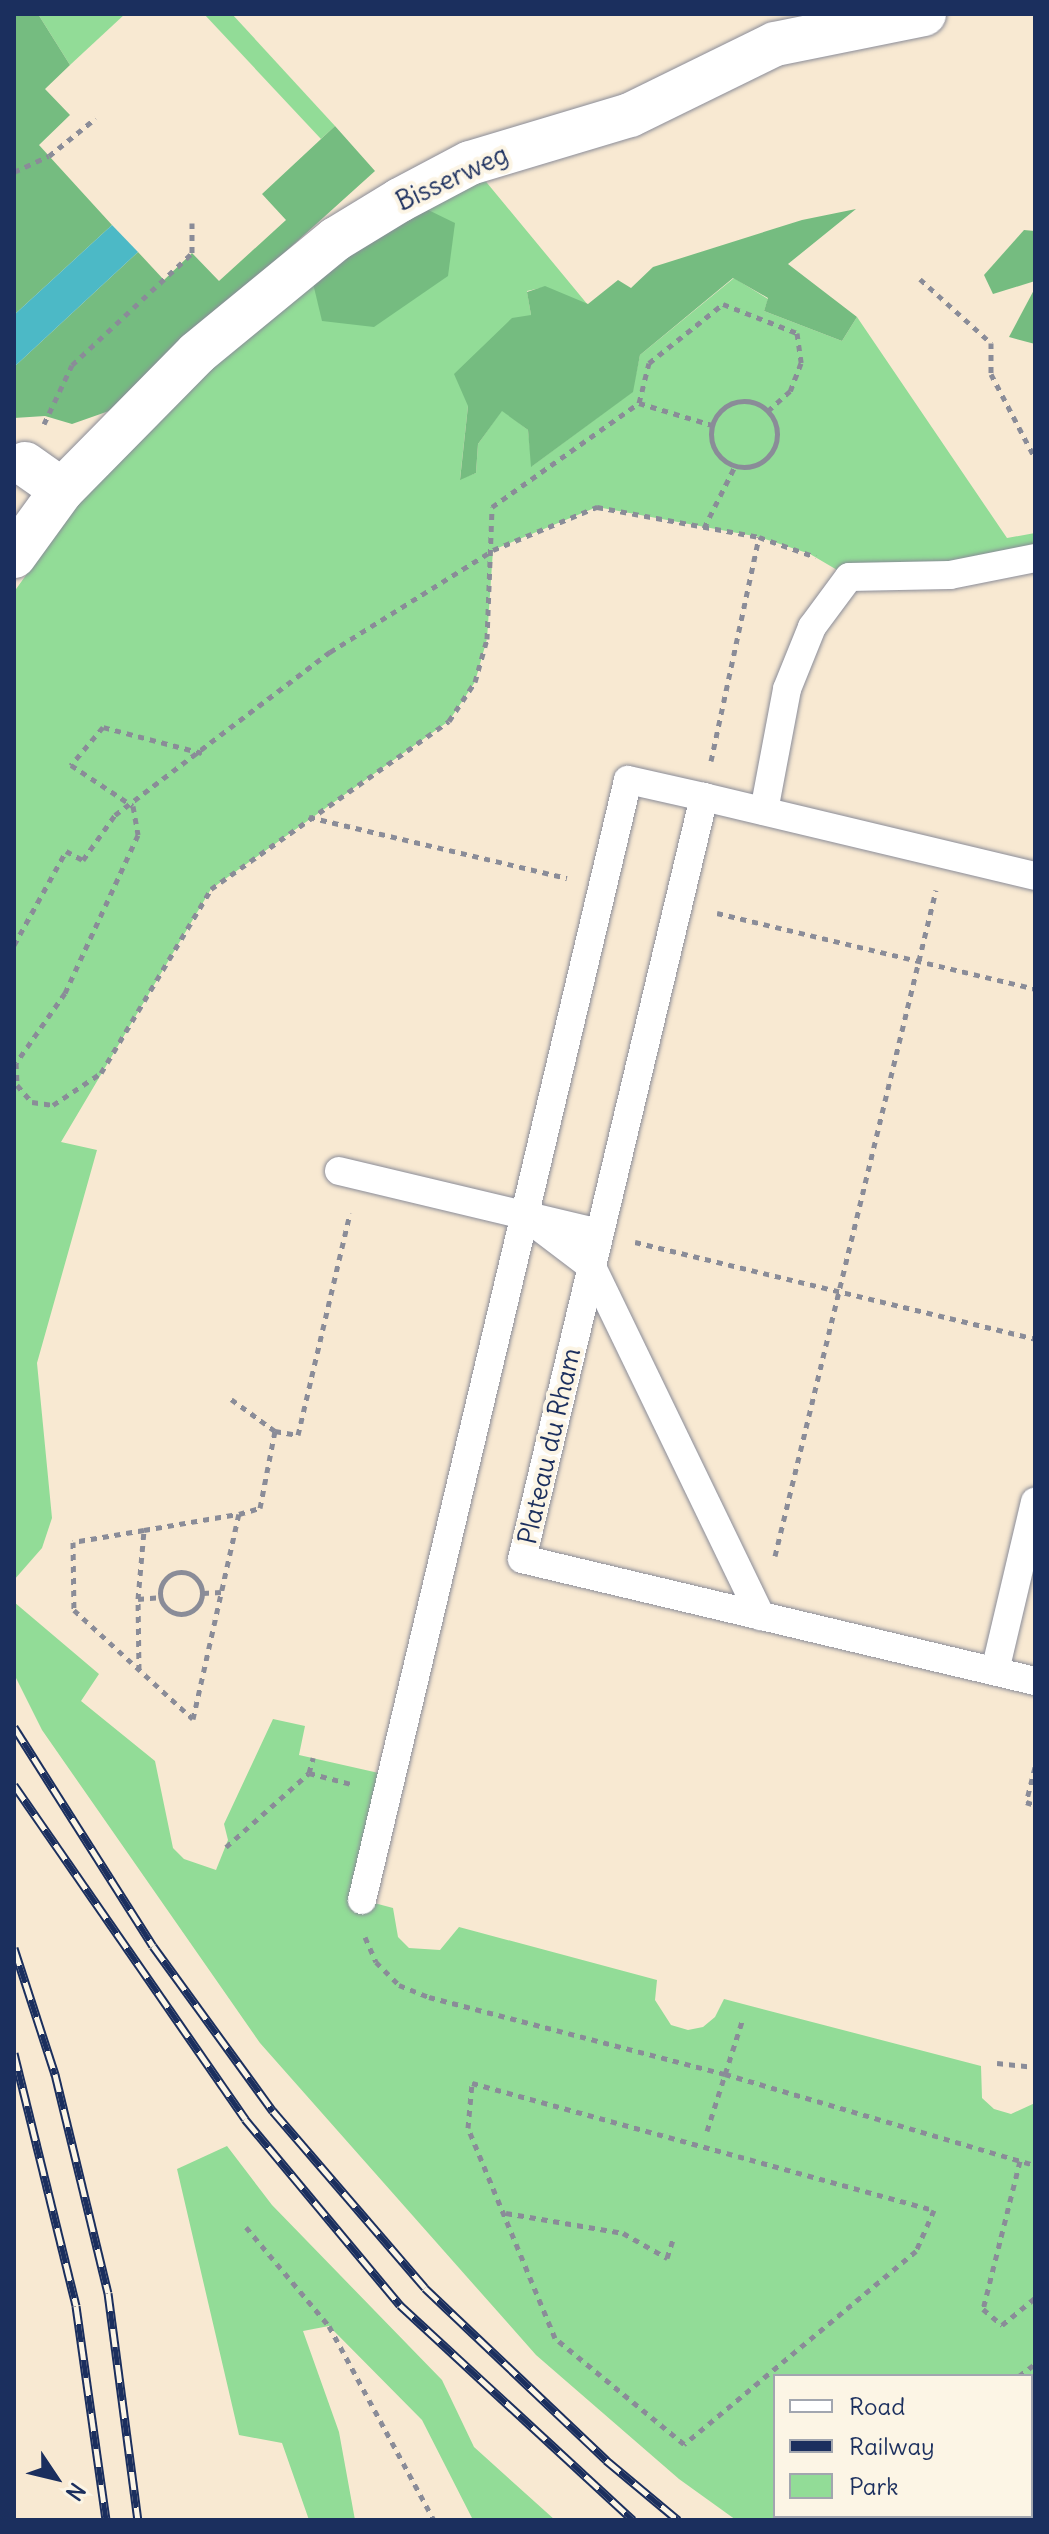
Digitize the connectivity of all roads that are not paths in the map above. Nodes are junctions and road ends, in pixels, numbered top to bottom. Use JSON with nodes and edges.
{"nodes":[{"id":1,"x":924,"y":14,"type":"edge"},
{"id":2,"x":25,"y":464,"type":"road end"},
{"id":3,"x":62,"y":490,"type":"junction"},
{"id":4,"x":14,"y":556,"type":"edge"},
{"id":5,"x":1035,"y":558,"type":"edge"},
{"id":6,"x":704,"y":797,"type":"junction"},
{"id":7,"x":764,"y":811,"type":"junction"},
{"id":8,"x":1035,"y":876,"type":"edge"},
{"id":9,"x":349,"y":1174,"type":"road end"},
{"id":10,"x":525,"y":1216,"type":"junction"},
{"id":11,"x":599,"y":1233,"type":"junction"},
{"id":12,"x":592,"y":1267,"type":"junction"},
{"id":13,"x":1035,"y":1502,"type":"edge"},
{"id":14,"x":761,"y":1616,"type":"junction"},
{"id":15,"x":995,"y":1671,"type":"junction"},
{"id":16,"x":1035,"y":1681,"type":"edge"},
{"id":17,"x":362,"y":1900,"type":"road end"}],
"edges":[{"from":1,"to":3,"type":"street","name":"Bisserweg"},
{"from":2,"to":3,"type":"street"},
{"from":3,"to":4,"type":"street","name":"Bisserweg"},
{"from":5,"to":7,"type":"lane"},
{"from":6,"to":7,"type":"lane"},
{"from":6,"to":10,"type":"lane"},
{"from":6,"to":11,"type":"lane","name":"Plateau du Rham"},
{"from":7,"to":8,"type":"lane"},
{"from":9,"to":10,"type":"lane"},
{"from":10,"to":11,"type":"lane"},
{"from":10,"to":12,"type":"lane"},
{"from":10,"to":17,"type":"lane"},
{"from":11,"to":12,"type":"lane","name":"Plateau du Rham"},
{"from":12,"to":14,"type":"lane"},
{"from":12,"to":14,"type":"lane","name":"Plateau du Rham"},
{"from":13,"to":15,"type":"lane"},
{"from":14,"to":15,"type":"lane","name":"Plateau du Rham"},
{"from":15,"to":16,"type":"lane","name":"Plateau du Rham"}]}
